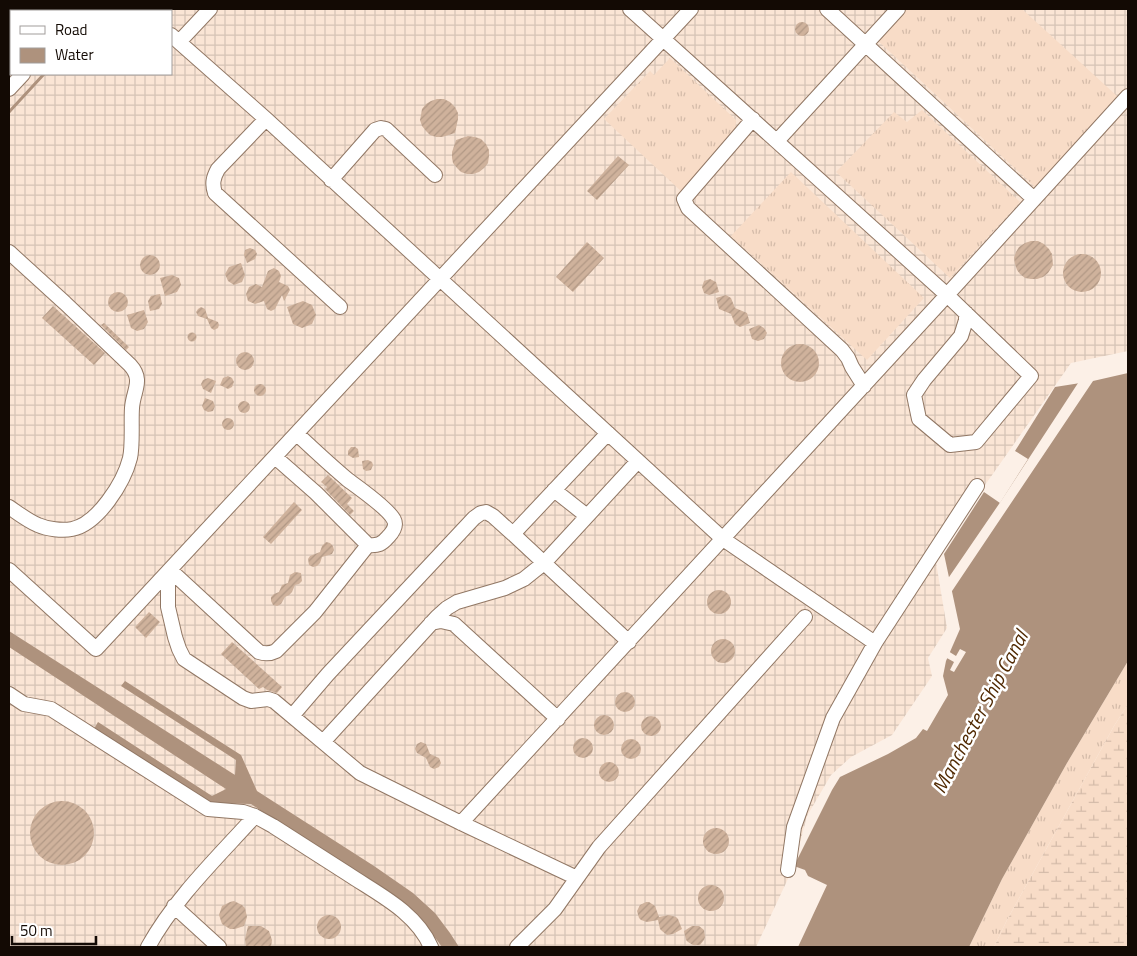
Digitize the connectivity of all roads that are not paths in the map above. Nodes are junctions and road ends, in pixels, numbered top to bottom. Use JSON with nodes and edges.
{"nodes":[{"id":1,"x":210,"y":9,"type":"edge"},
{"id":2,"x":691,"y":9,"type":"edge"},
{"id":3,"x":828,"y":9,"type":"edge"},
{"id":4,"x":898,"y":9,"type":"edge"},
{"id":5,"x":633,"y":10,"type":"edge"},
{"id":6,"x":175,"y":39,"type":"edge"},
{"id":7,"x":664,"y":39,"type":"junction"},
{"id":8,"x":866,"y":44,"type":"junction"},
{"id":9,"x":22,"y":75,"type":"edge"},
{"id":10,"x":9,"y":89,"type":"edge"},
{"id":11,"x":1128,"y":96,"type":"edge"},
{"id":12,"x":266,"y":119,"type":"junction"},
{"id":13,"x":753,"y":120,"type":"junction"},
{"id":14,"x":776,"y":141,"type":"junction"},
{"id":15,"x":435,"y":175,"type":"dead end"},
{"id":16,"x":331,"y":180,"type":"junction"},
{"id":17,"x":1034,"y":200,"type":"junction"},
{"id":18,"x":9,"y":252,"type":"edge"},
{"id":19,"x":440,"y":280,"type":"junction"},
{"id":20,"x":948,"y":296,"type":"junction"},
{"id":21,"x":340,"y":307,"type":"dead end"},
{"id":22,"x":966,"y":313,"type":"junction"},
{"id":23,"x":864,"y":386,"type":"junction"},
{"id":24,"x":608,"y":433,"type":"junction"},
{"id":25,"x":297,"y":434,"type":"junction"},
{"id":26,"x":275,"y":457,"type":"junction"},
{"id":27,"x":638,"y":461,"type":"junction"},
{"id":28,"x":977,"y":486,"type":"dead end"},
{"id":29,"x":554,"y":490,"type":"junction"},
{"id":30,"x":9,"y":507,"type":"edge"},
{"id":31,"x":587,"y":516,"type":"junction"},
{"id":32,"x":513,"y":534,"type":"junction"},
{"id":33,"x":723,"y":539,"type":"junction"},
{"id":34,"x":368,"y":545,"type":"junction"},
{"id":35,"x":544,"y":563,"type":"junction"},
{"id":36,"x":9,"y":570,"type":"edge"},
{"id":37,"x":169,"y":571,"type":"junction"},
{"id":38,"x":805,"y":617,"type":"dead end"},
{"id":39,"x":431,"y":623,"type":"junction"},
{"id":40,"x":629,"y":642,"type":"junction"},
{"id":41,"x":875,"y":643,"type":"junction"},
{"id":42,"x":9,"y":694,"type":"edge"},
{"id":43,"x":292,"y":716,"type":"junction"},
{"id":44,"x":558,"y":719,"type":"junction"},
{"id":45,"x":323,"y":742,"type":"junction"},
{"id":46,"x":255,"y":816,"type":"junction"},
{"id":47,"x":461,"y":823,"type":"junction"},
{"id":48,"x":788,"y":870,"type":"dead end"},
{"id":49,"x":577,"y":878,"type":"junction"},
{"id":50,"x":174,"y":906,"type":"junction"},
{"id":51,"x":148,"y":947,"type":"edge"},
{"id":52,"x":219,"y":947,"type":"edge"},
{"id":53,"x":431,"y":947,"type":"edge"},
{"id":54,"x":516,"y":947,"type":"edge"}],
"edges":[{"from":1,"to":6,"type":"lane"},
{"from":2,"to":7,"type":"lane"},
{"from":3,"to":8,"type":"lane"},
{"from":4,"to":8,"type":"lane"},
{"from":5,"to":7,"type":"lane"},
{"from":6,"to":12,"type":"lane"},
{"from":7,"to":13,"type":"lane"},
{"from":7,"to":19,"type":"lane"},
{"from":8,"to":14,"type":"lane"},
{"from":8,"to":17,"type":"lane"},
{"from":9,"to":10,"type":"lane"},
{"from":11,"to":17,"type":"lane"},
{"from":12,"to":16,"type":"lane"},
{"from":12,"to":21,"type":"lane"},
{"from":13,"to":14,"type":"lane"},
{"from":13,"to":23,"type":"lane"},
{"from":14,"to":20,"type":"lane"},
{"from":15,"to":16,"type":"lane"},
{"from":16,"to":19,"type":"lane"},
{"from":17,"to":20,"type":"lane"},
{"from":18,"to":30,"type":"lane"},
{"from":19,"to":24,"type":"lane"},
{"from":19,"to":25,"type":"lane"},
{"from":20,"to":22,"type":"lane"},
{"from":20,"to":23,"type":"lane"},
{"from":22,"to":22,"type":"lane"},
{"from":23,"to":33,"type":"lane"},
{"from":24,"to":27,"type":"lane"},
{"from":24,"to":29,"type":"lane"},
{"from":25,"to":26,"type":"lane"},
{"from":25,"to":34,"type":"lane"},
{"from":26,"to":34,"type":"lane"},
{"from":26,"to":37,"type":"lane"},
{"from":27,"to":31,"type":"lane"},
{"from":27,"to":33,"type":"lane"},
{"from":28,"to":41,"type":"lane"},
{"from":29,"to":31,"type":"lane"},
{"from":29,"to":32,"type":"lane"},
{"from":31,"to":35,"type":"lane"},
{"from":32,"to":35,"type":"lane"},
{"from":32,"to":43,"type":"lane"},
{"from":33,"to":40,"type":"lane"},
{"from":33,"to":41,"type":"lane"},
{"from":34,"to":37,"type":"lane"},
{"from":35,"to":39,"type":"lane"},
{"from":35,"to":40,"type":"lane"},
{"from":36,"to":37,"type":"lane"},
{"from":37,"to":43,"type":"lane"},
{"from":38,"to":49,"type":"lane"},
{"from":39,"to":44,"type":"lane"},
{"from":39,"to":45,"type":"lane"},
{"from":40,"to":44,"type":"lane"},
{"from":41,"to":48,"type":"lane"},
{"from":42,"to":46,"type":"lane"},
{"from":43,"to":45,"type":"lane"},
{"from":44,"to":47,"type":"lane"},
{"from":45,"to":47,"type":"lane"},
{"from":46,"to":50,"type":"lane"},
{"from":46,"to":53,"type":"lane"},
{"from":47,"to":49,"type":"lane"},
{"from":49,"to":54,"type":"lane"},
{"from":50,"to":51,"type":"lane"},
{"from":50,"to":52,"type":"lane"}]}
